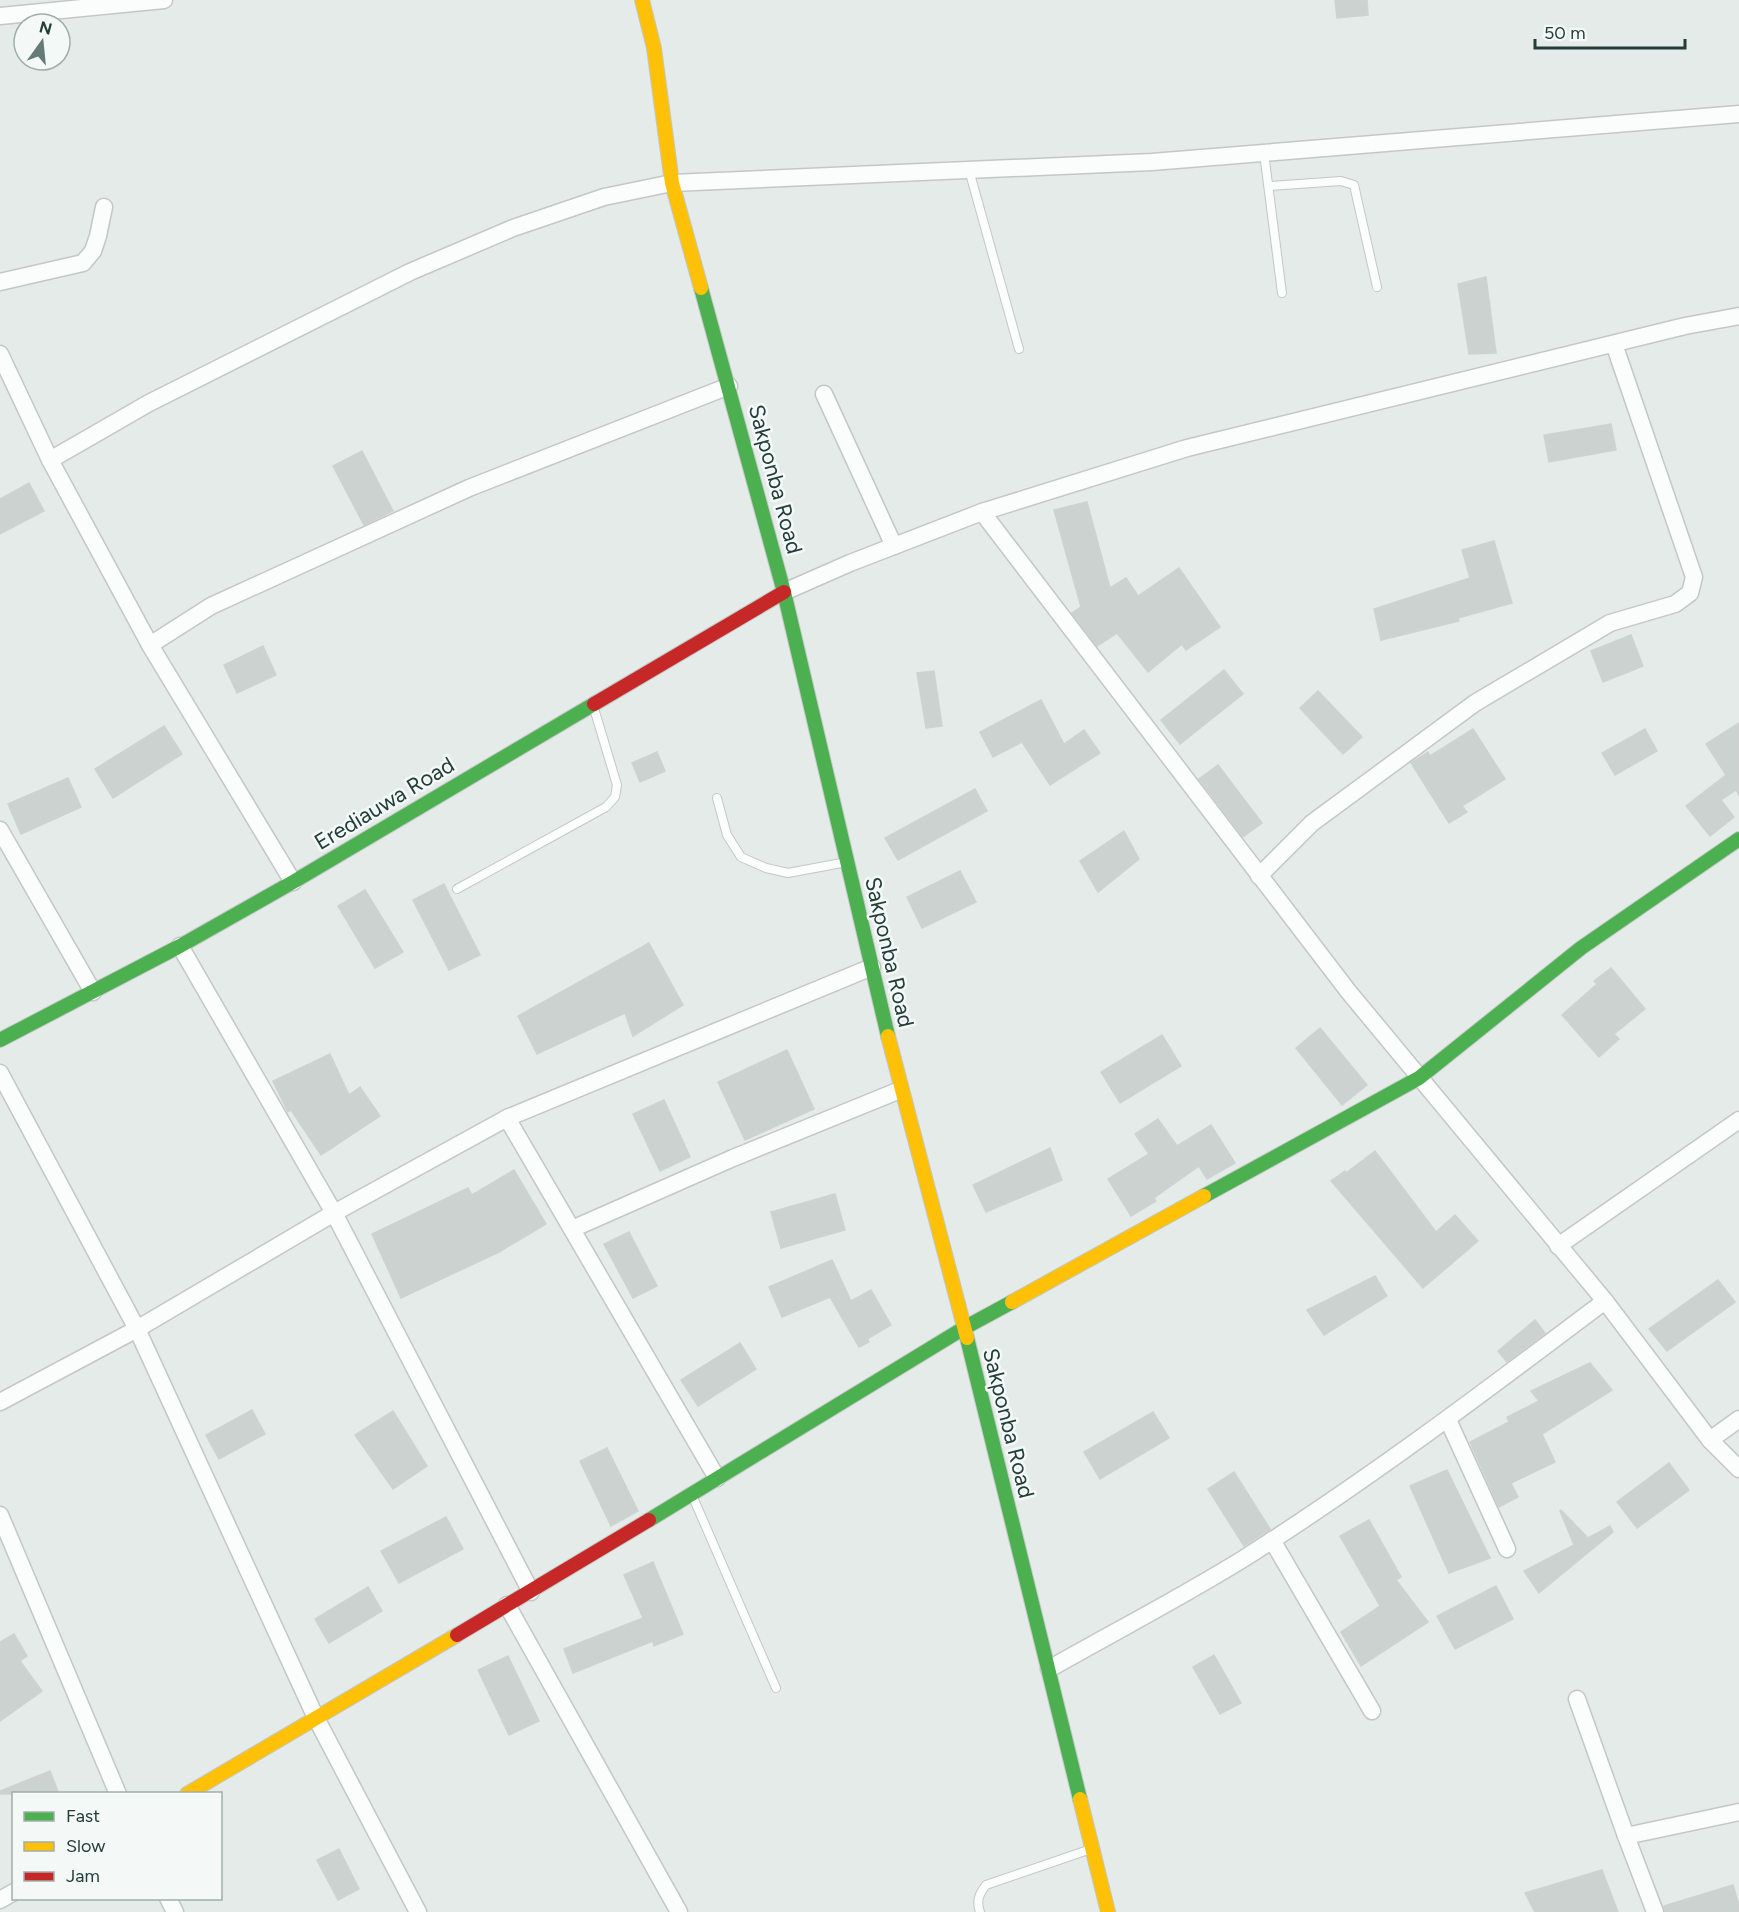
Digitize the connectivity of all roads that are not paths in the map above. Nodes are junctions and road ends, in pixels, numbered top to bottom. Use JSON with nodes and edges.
{"nodes":[{"id":1,"x":164,"y":0,"type":"edge"},
{"id":2,"x":642,"y":0,"type":"edge"},
{"id":3,"x":128,"y":2,"type":"edge"},
{"id":4,"x":0,"y":16,"type":"edge"},
{"id":5,"x":1739,"y":114,"type":"edge"},
{"id":6,"x":1264,"y":153,"type":"junction"},
{"id":7,"x":969,"y":170,"type":"junction"},
{"id":8,"x":672,"y":183,"type":"junction"},
{"id":9,"x":1269,"y":186,"type":"junction"},
{"id":10,"x":104,"y":207,"type":"dead end"},
{"id":11,"x":0,"y":282,"type":"edge"},
{"id":12,"x":1377,"y":287,"type":"dead end"},
{"id":13,"x":1282,"y":293,"type":"dead end"},
{"id":14,"x":1739,"y":316,"type":"edge"},
{"id":15,"x":1614,"y":344,"type":"junction"},
{"id":16,"x":1019,"y":349,"type":"dead end"},
{"id":17,"x":0,"y":354,"type":"edge"},
{"id":18,"x":729,"y":386,"type":"junction"},
{"id":19,"x":824,"y":394,"type":"dead end"},
{"id":20,"x":50,"y":460,"type":"junction"},
{"id":21,"x":982,"y":512,"type":"junction"},
{"id":22,"x":894,"y":546,"type":"junction"},
{"id":23,"x":784,"y":592,"type":"junction"},
{"id":24,"x":150,"y":645,"type":"junction"},
{"id":25,"x":593,"y":705,"type":"junction"},
{"id":26,"x":717,"y":798,"type":"dead end"},
{"id":27,"x":0,"y":830,"type":"edge"},
{"id":28,"x":1739,"y":839,"type":"edge"},
{"id":29,"x":847,"y":862,"type":"junction"},
{"id":30,"x":1259,"y":876,"type":"junction"},
{"id":31,"x":293,"y":882,"type":"junction"},
{"id":32,"x":458,"y":888,"type":"dead end"},
{"id":33,"x":180,"y":946,"type":"junction"},
{"id":34,"x":872,"y":967,"type":"junction"},
{"id":35,"x":93,"y":992,"type":"junction"},
{"id":36,"x":0,"y":1040,"type":"edge"},
{"id":37,"x":0,"y":1073,"type":"edge"},
{"id":38,"x":1419,"y":1078,"type":"junction"},
{"id":39,"x":900,"y":1090,"type":"junction"},
{"id":40,"x":507,"y":1118,"type":"junction"},
{"id":41,"x":1739,"y":1120,"type":"edge"},
{"id":42,"x":334,"y":1212,"type":"junction"},
{"id":43,"x":572,"y":1229,"type":"junction"},
{"id":44,"x":1558,"y":1246,"type":"junction"},
{"id":45,"x":1605,"y":1302,"type":"junction"},
{"id":46,"x":964,"y":1328,"type":"junction"},
{"id":47,"x":137,"y":1329,"type":"junction"},
{"id":48,"x":0,"y":1402,"type":"edge"},
{"id":49,"x":1739,"y":1419,"type":"edge"},
{"id":50,"x":1448,"y":1420,"type":"junction"},
{"id":51,"x":1710,"y":1440,"type":"junction"},
{"id":52,"x":1739,"y":1470,"type":"edge"},
{"id":53,"x":717,"y":1478,"type":"junction"},
{"id":54,"x":692,"y":1494,"type":"junction"},
{"id":55,"x":0,"y":1515,"type":"edge"},
{"id":56,"x":1272,"y":1540,"type":"junction"},
{"id":57,"x":1507,"y":1549,"type":"dead end"},
{"id":58,"x":531,"y":1592,"type":"junction"},
{"id":59,"x":507,"y":1605,"type":"junction"},
{"id":60,"x":1049,"y":1669,"type":"junction"},
{"id":61,"x":776,"y":1688,"type":"dead end"},
{"id":62,"x":1577,"y":1700,"type":"dead end"},
{"id":63,"x":1372,"y":1711,"type":"dead end"},
{"id":64,"x":316,"y":1718,"type":"junction"},
{"id":65,"x":117,"y":1792,"type":"edge"},
{"id":66,"x":190,"y":1792,"type":"edge"},
{"id":67,"x":1739,"y":1812,"type":"edge"},
{"id":68,"x":1626,"y":1836,"type":"junction"},
{"id":69,"x":1091,"y":1849,"type":"junction"},
{"id":70,"x":418,"y":1912,"type":"edge"},
{"id":71,"x":680,"y":1912,"type":"edge"},
{"id":72,"x":980,"y":1912,"type":"edge"},
{"id":73,"x":1108,"y":1912,"type":"edge"},
{"id":74,"x":1655,"y":1912,"type":"edge"}],
"edges":[{"from":1,"to":3,"type":"street"},
{"from":2,"to":8,"type":"street","name":"Sakponba Road"},
{"from":3,"to":4,"type":"street"},
{"from":5,"to":6,"type":"street"},
{"from":6,"to":7,"type":"street"},
{"from":6,"to":9,"type":"lane"},
{"from":7,"to":8,"type":"street"},
{"from":7,"to":16,"type":"lane"},
{"from":8,"to":18,"type":"street","name":"Sakponba Road"},
{"from":8,"to":20,"type":"street"},
{"from":9,"to":12,"type":"lane"},
{"from":9,"to":13,"type":"lane"},
{"from":10,"to":11,"type":"street"},
{"from":14,"to":15,"type":"street"},
{"from":15,"to":21,"type":"street"},
{"from":15,"to":30,"type":"street"},
{"from":17,"to":20,"type":"street"},
{"from":18,"to":23,"type":"street","name":"Sakponba Road"},
{"from":18,"to":24,"type":"street"},
{"from":19,"to":22,"type":"street"},
{"from":20,"to":24,"type":"street"},
{"from":21,"to":22,"type":"street"},
{"from":21,"to":30,"type":"street"},
{"from":22,"to":23,"type":"street"},
{"from":23,"to":25,"type":"street","name":"Erediauwa Road"},
{"from":23,"to":29,"type":"street","name":"Sakponba Road"},
{"from":24,"to":31,"type":"street"},
{"from":25,"to":31,"type":"street","name":"Erediauwa Road"},
{"from":25,"to":32,"type":"lane"},
{"from":26,"to":29,"type":"lane"},
{"from":27,"to":35,"type":"street"},
{"from":28,"to":38,"type":"street"},
{"from":29,"to":34,"type":"street","name":"Sakponba Road"},
{"from":30,"to":38,"type":"street"},
{"from":31,"to":33,"type":"street","name":"Erediauwa Road"},
{"from":33,"to":35,"type":"street","name":"Erediauwa Road"},
{"from":33,"to":42,"type":"street"},
{"from":34,"to":39,"type":"street","name":"Sakponba Road"},
{"from":34,"to":40,"type":"street"},
{"from":35,"to":36,"type":"street","name":"Erediauwa Road"},
{"from":37,"to":47,"type":"street"},
{"from":38,"to":44,"type":"street"},
{"from":38,"to":46,"type":"street"},
{"from":39,"to":43,"type":"street"},
{"from":39,"to":46,"type":"street","name":"Sakponba Road"},
{"from":40,"to":42,"type":"street"},
{"from":40,"to":43,"type":"street"},
{"from":41,"to":44,"type":"street"},
{"from":42,"to":47,"type":"street"},
{"from":42,"to":58,"type":"street"},
{"from":43,"to":53,"type":"street"},
{"from":44,"to":45,"type":"street"},
{"from":45,"to":50,"type":"street"},
{"from":45,"to":51,"type":"street"},
{"from":46,"to":53,"type":"street"},
{"from":46,"to":60,"type":"street","name":"Sakponba Road"},
{"from":47,"to":48,"type":"street"},
{"from":47,"to":64,"type":"street"},
{"from":49,"to":51,"type":"street"},
{"from":50,"to":56,"type":"street"},
{"from":50,"to":57,"type":"street"},
{"from":51,"to":52,"type":"street"},
{"from":53,"to":54,"type":"street"},
{"from":54,"to":58,"type":"street"},
{"from":54,"to":61,"type":"lane"},
{"from":55,"to":65,"type":"street"},
{"from":56,"to":60,"type":"street"},
{"from":56,"to":63,"type":"street"},
{"from":58,"to":59,"type":"street"},
{"from":59,"to":64,"type":"street"},
{"from":59,"to":71,"type":"street"},
{"from":60,"to":69,"type":"street","name":"Sakponba Road"},
{"from":62,"to":68,"type":"street"},
{"from":64,"to":66,"type":"street"},
{"from":64,"to":70,"type":"street"},
{"from":67,"to":68,"type":"street"},
{"from":68,"to":74,"type":"street"},
{"from":69,"to":72,"type":"lane"},
{"from":69,"to":73,"type":"street","name":"Sakponba Road"}]}
